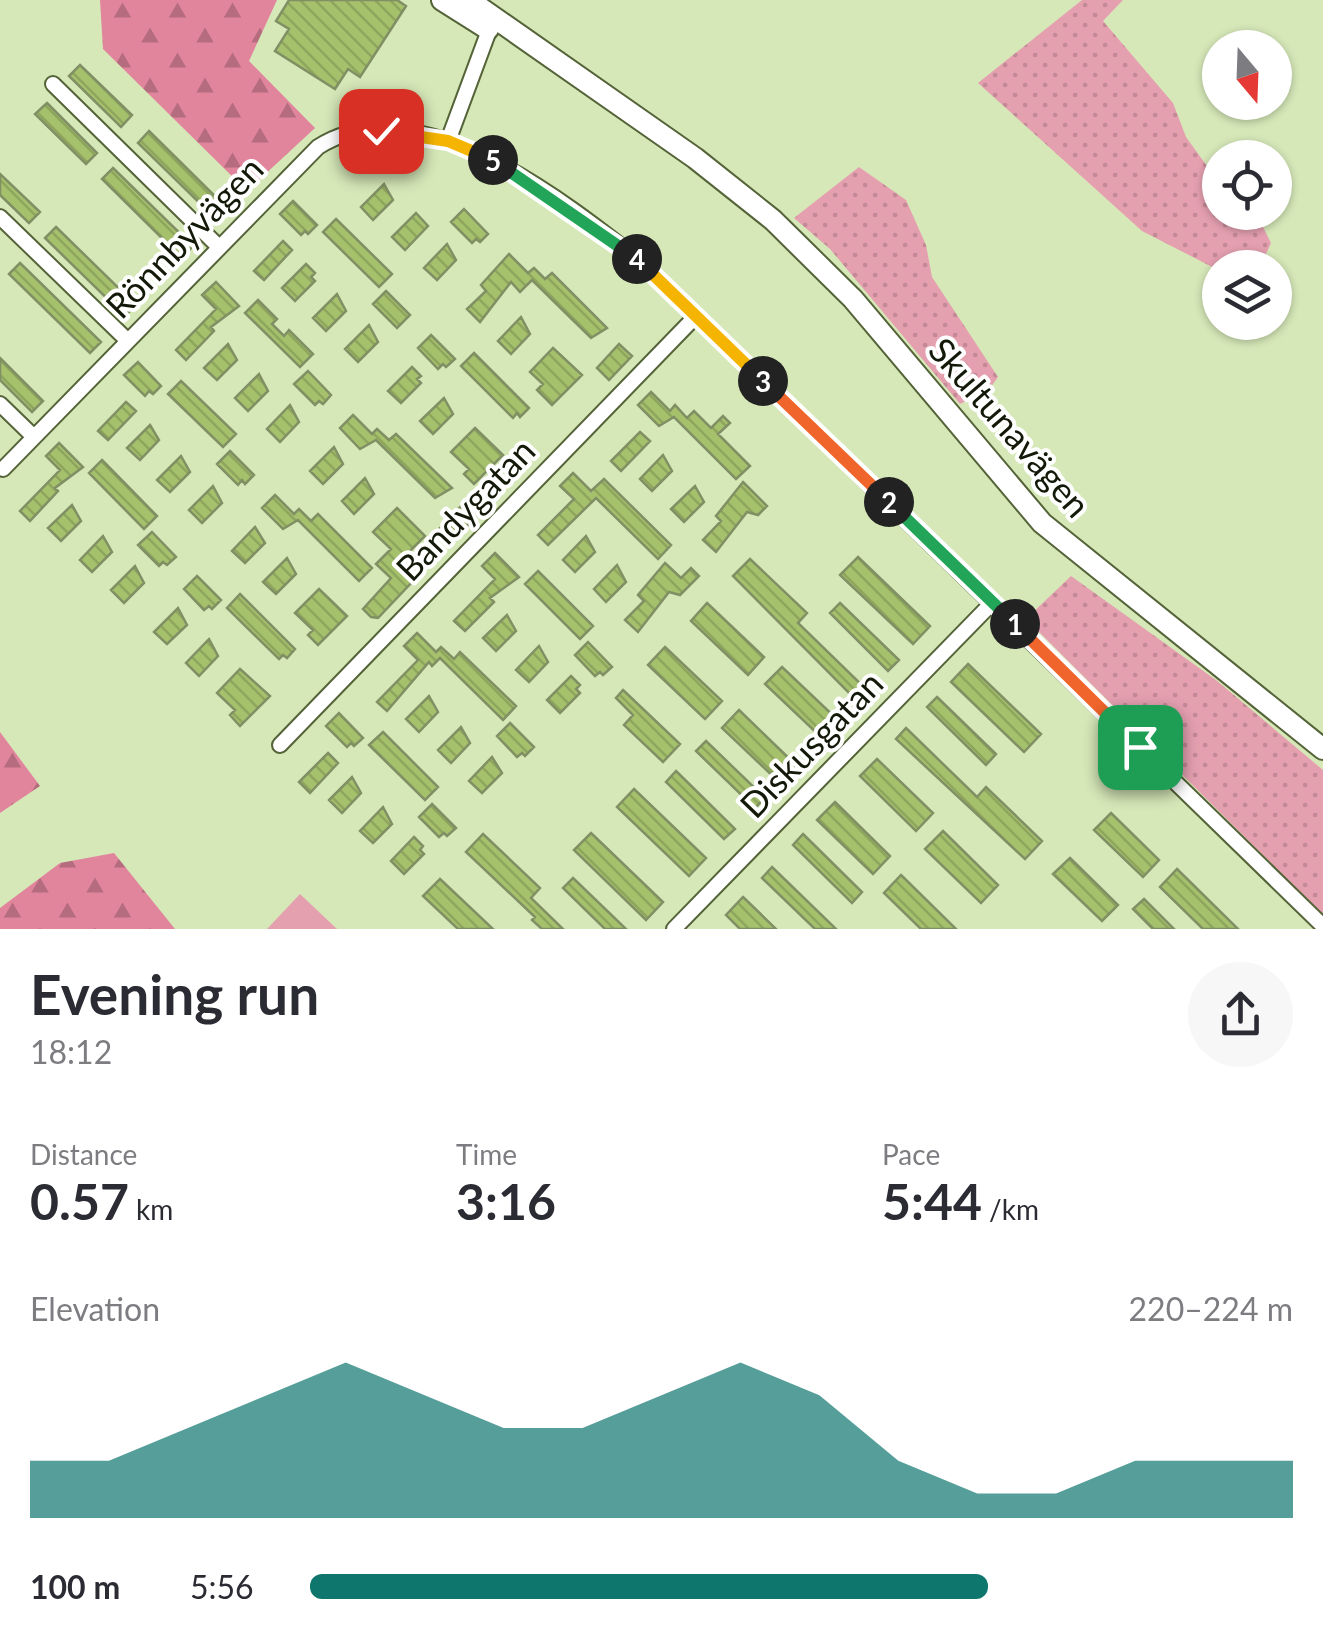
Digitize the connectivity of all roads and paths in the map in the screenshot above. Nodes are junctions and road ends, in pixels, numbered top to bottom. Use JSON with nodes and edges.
{"nodes":[{"id":1,"x":442,"y":0,"type":"edge"},
{"id":2,"x":469,"y":0,"type":"edge"},
{"id":3,"x":492,"y":24,"type":"junction"},
{"id":4,"x":53,"y":84,"type":"dead end"},
{"id":5,"x":448,"y":141,"type":"junction"},
{"id":6,"x":0,"y":217,"type":"edge"},
{"id":7,"x":219,"y":246,"type":"junction"},
{"id":8,"x":696,"y":316,"type":"junction"},
{"id":9,"x":128,"y":340,"type":"junction"},
{"id":10,"x":0,"y":404,"type":"edge"},
{"id":11,"x":34,"y":437,"type":"junction"},
{"id":12,"x":3,"y":469,"type":"dead end"},
{"id":13,"x":993,"y":602,"type":"junction"},
{"id":14,"x":280,"y":746,"type":"dead end"},
{"id":15,"x":1323,"y":749,"type":"edge"},
{"id":16,"x":1323,"y":926,"type":"edge"},
{"id":17,"x":674,"y":929,"type":"edge"}],
"edges":[{"from":1,"to":3,"type":"main road","name":"Skultunavägen"},
{"from":2,"to":3,"type":"main road","name":"Skultunavägen"},
{"from":3,"to":5,"type":"street"},
{"from":3,"to":15,"type":"main road","name":"Skultunavägen"},
{"from":4,"to":7,"type":"street"},
{"from":5,"to":7,"type":"street","name":"Rönnbyvägen"},
{"from":5,"to":8,"type":"street","name":"Rönnbyvägen"},
{"from":6,"to":9,"type":"street"},
{"from":7,"to":9,"type":"street","name":"Rönnbyvägen"},
{"from":8,"to":13,"type":"street","name":"Rönnbyvägen"},
{"from":8,"to":14,"type":"street","name":"Bandygatan"},
{"from":9,"to":11,"type":"street","name":"Rönnbyvägen"},
{"from":10,"to":11,"type":"street"},
{"from":11,"to":12,"type":"street","name":"Rönnbyvägen"},
{"from":13,"to":16,"type":"street","name":"Rönnbyvägen"},
{"from":13,"to":17,"type":"street","name":"Diskusgatan"}]}
